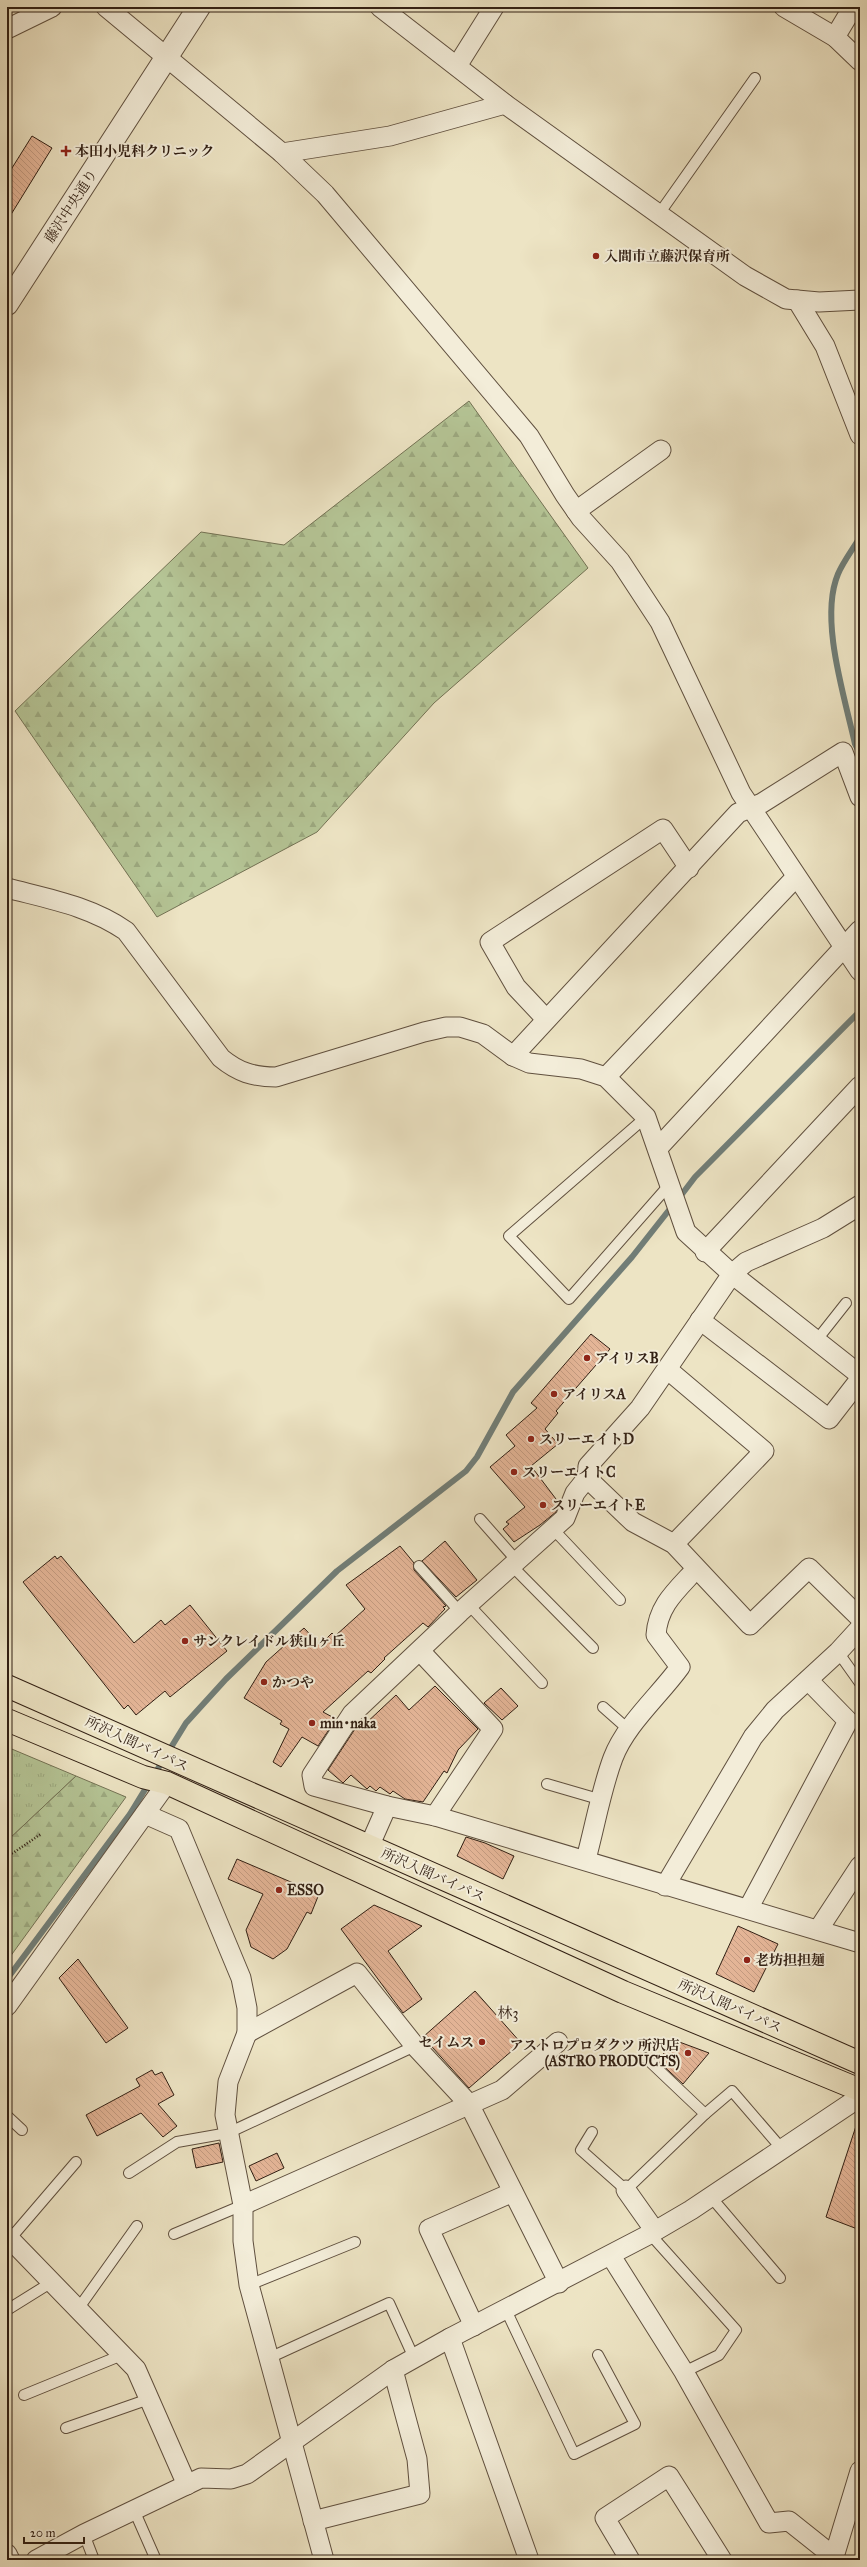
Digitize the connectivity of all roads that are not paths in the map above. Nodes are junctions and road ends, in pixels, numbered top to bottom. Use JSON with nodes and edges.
{"nodes":[{"id":1,"x":52,"y":7,"type":"edge"},
{"id":2,"x":106,"y":7,"type":"edge"},
{"id":3,"x":199,"y":7,"type":"edge"},
{"id":4,"x":380,"y":7,"type":"edge"},
{"id":5,"x":494,"y":7,"type":"edge"},
{"id":6,"x":784,"y":7,"type":"edge"},
{"id":7,"x":853,"y":7,"type":"edge"},
{"id":8,"x":7,"y":29,"type":"edge"},
{"id":9,"x":834,"y":37,"type":"junction"},
{"id":10,"x":168,"y":56,"type":"junction"},
{"id":11,"x":860,"y":61,"type":"edge"},
{"id":12,"x":457,"y":66,"type":"junction"},
{"id":13,"x":755,"y":78,"type":"dead end"},
{"id":14,"x":505,"y":104,"type":"junction"},
{"id":15,"x":282,"y":153,"type":"junction"},
{"id":16,"x":659,"y":214,"type":"junction"},
{"id":17,"x":797,"y":300,"type":"junction"},
{"id":18,"x":860,"y":300,"type":"edge"},
{"id":19,"x":7,"y":304,"type":"edge"},
{"id":20,"x":859,"y":429,"type":"edge"},
{"id":21,"x":661,"y":450,"type":"dead end"},
{"id":22,"x":576,"y":511,"type":"junction"},
{"id":23,"x":860,"y":797,"type":"edge"},
{"id":24,"x":749,"y":808,"type":"junction"},
{"id":25,"x":689,"y":868,"type":"junction"},
{"id":26,"x":796,"y":877,"type":"junction"},
{"id":27,"x":7,"y":888,"type":"edge"},
{"id":28,"x":860,"y":930,"type":"edge"},
{"id":29,"x":844,"y":947,"type":"junction"},
{"id":30,"x":860,"y":971,"type":"edge"},
{"id":31,"x":546,"y":1019,"type":"junction"},
{"id":32,"x":513,"y":1056,"type":"junction"},
{"id":33,"x":606,"y":1077,"type":"junction"},
{"id":34,"x":860,"y":1086,"type":"edge"},
{"id":35,"x":646,"y":1117,"type":"junction"},
{"id":36,"x":658,"y":1148,"type":"junction"},
{"id":37,"x":671,"y":1187,"type":"junction"},
{"id":38,"x":859,"y":1207,"type":"edge"},
{"id":39,"x":705,"y":1252,"type":"junction"},
{"id":40,"x":732,"y":1274,"type":"junction"},
{"id":41,"x":846,"y":1303,"type":"dead end"},
{"id":42,"x":700,"y":1320,"type":"junction"},
{"id":43,"x":816,"y":1341,"type":"junction"},
{"id":44,"x":667,"y":1369,"type":"junction"},
{"id":45,"x":860,"y":1375,"type":"edge"},
{"id":46,"x":860,"y":1378,"type":"edge"},
{"id":47,"x":587,"y":1478,"type":"junction"},
{"id":48,"x":480,"y":1519,"type":"dead end"},
{"id":49,"x":553,"y":1529,"type":"junction"},
{"id":50,"x":674,"y":1544,"type":"junction"},
{"id":51,"x":515,"y":1564,"type":"junction"},
{"id":52,"x":419,"y":1566,"type":"dead end"},
{"id":53,"x":696,"y":1569,"type":"junction"},
{"id":54,"x":620,"y":1600,"type":"dead end"},
{"id":55,"x":465,"y":1608,"type":"junction"},
{"id":56,"x":860,"y":1618,"type":"edge"},
{"id":57,"x":860,"y":1628,"type":"edge"},
{"id":58,"x":593,"y":1648,"type":"dead end"},
{"id":59,"x":420,"y":1651,"type":"junction"},
{"id":60,"x":838,"y":1652,"type":"junction"},
{"id":61,"x":808,"y":1680,"type":"junction"},
{"id":62,"x":542,"y":1683,"type":"dead end"},
{"id":63,"x":860,"y":1684,"type":"edge"},
{"id":64,"x":7,"y":1686,"type":"edge"},
{"id":65,"x":604,"y":1707,"type":"dead end"},
{"id":66,"x":7,"y":1720,"type":"edge"},
{"id":67,"x":629,"y":1730,"type":"junction"},
{"id":68,"x":166,"y":1783,"type":"junction"},
{"id":69,"x":547,"y":1784,"type":"dead end"},
{"id":70,"x":602,"y":1800,"type":"junction"},
{"id":71,"x":387,"y":1806,"type":"junction"},
{"id":72,"x":145,"y":1814,"type":"junction"},
{"id":73,"x":434,"y":1816,"type":"junction"},
{"id":74,"x":369,"y":1847,"type":"junction"},
{"id":75,"x":586,"y":1859,"type":"junction"},
{"id":76,"x":860,"y":1866,"type":"edge"},
{"id":77,"x":665,"y":1886,"type":"junction"},
{"id":78,"x":748,"y":1910,"type":"junction"},
{"id":79,"x":818,"y":1930,"type":"junction"},
{"id":80,"x":860,"y":1943,"type":"edge"},
{"id":81,"x":7,"y":2006,"type":"edge"},
{"id":82,"x":247,"y":2033,"type":"junction"},
{"id":83,"x":558,"y":2042,"type":"dead end"},
{"id":84,"x":415,"y":2046,"type":"junction"},
{"id":85,"x":646,"y":2058,"type":"dead end"},
{"id":86,"x":860,"y":2063,"type":"edge"},
{"id":87,"x":860,"y":2090,"type":"edge"},
{"id":88,"x":860,"y":2097,"type":"edge"},
{"id":89,"x":469,"y":2104,"type":"junction"},
{"id":90,"x":705,"y":2114,"type":"junction"},
{"id":91,"x":7,"y":2116,"type":"edge"},
{"id":92,"x":22,"y":2130,"type":"dead end"},
{"id":93,"x":592,"y":2132,"type":"dead end"},
{"id":94,"x":228,"y":2133,"type":"junction"},
{"id":95,"x":782,"y":2149,"type":"junction"},
{"id":96,"x":76,"y":2162,"type":"dead end"},
{"id":97,"x":129,"y":2173,"type":"dead end"},
{"id":98,"x":626,"y":2190,"type":"junction"},
{"id":99,"x":513,"y":2192,"type":"junction"},
{"id":100,"x":711,"y":2197,"type":"junction"},
{"id":101,"x":243,"y":2205,"type":"junction"},
{"id":102,"x":137,"y":2226,"type":"dead end"},
{"id":103,"x":653,"y":2233,"type":"junction"},
{"id":104,"x":174,"y":2234,"type":"dead end"},
{"id":105,"x":9,"y":2237,"type":"edge"},
{"id":106,"x":355,"y":2242,"type":"dead end"},
{"id":107,"x":611,"y":2256,"type":"junction"},
{"id":108,"x":780,"y":2278,"type":"dead end"},
{"id":109,"x":52,"y":2282,"type":"junction"},
{"id":110,"x":559,"y":2283,"type":"junction"},
{"id":111,"x":249,"y":2285,"type":"junction"},
{"id":112,"x":78,"y":2309,"type":"junction"},
{"id":113,"x":7,"y":2310,"type":"edge"},
{"id":114,"x":506,"y":2310,"type":"junction"},
{"id":115,"x":474,"y":2326,"type":"junction"},
{"id":116,"x":450,"y":2338,"type":"junction"},
{"id":117,"x":598,"y":2354,"type":"dead end"},
{"id":118,"x":122,"y":2355,"type":"junction"},
{"id":119,"x":269,"y":2358,"type":"junction"},
{"id":120,"x":414,"y":2358,"type":"junction"},
{"id":121,"x":393,"y":2370,"type":"junction"},
{"id":122,"x":684,"y":2372,"type":"junction"},
{"id":123,"x":24,"y":2395,"type":"dead end"},
{"id":124,"x":149,"y":2398,"type":"junction"},
{"id":125,"x":66,"y":2428,"type":"dead end"},
{"id":126,"x":292,"y":2443,"type":"junction"},
{"id":127,"x":860,"y":2475,"type":"edge"},
{"id":128,"x":187,"y":2485,"type":"junction"},
{"id":129,"x":134,"y":2510,"type":"junction"},
{"id":130,"x":314,"y":2521,"type":"junction"},
{"id":131,"x":84,"y":2534,"type":"junction"},
{"id":132,"x":7,"y":2554,"type":"edge"},
{"id":133,"x":833,"y":2558,"type":"edge"},
{"id":134,"x":10,"y":2560,"type":"edge"},
{"id":135,"x":36,"y":2560,"type":"edge"},
{"id":136,"x":94,"y":2560,"type":"edge"},
{"id":137,"x":156,"y":2560,"type":"edge"},
{"id":138,"x":324,"y":2560,"type":"edge"},
{"id":139,"x":529,"y":2560,"type":"edge"},
{"id":140,"x":630,"y":2560,"type":"edge"},
{"id":141,"x":722,"y":2560,"type":"edge"}],
"edges":[{"from":1,"to":8,"type":"street"},
{"from":2,"to":10,"type":"street"},
{"from":3,"to":10,"type":"street","name":"藤沢中央通り"},
{"from":4,"to":12,"type":"street"},
{"from":5,"to":12,"type":"street"},
{"from":6,"to":9,"type":"street"},
{"from":7,"to":9,"type":"street"},
{"from":9,"to":11,"type":"street"},
{"from":10,"to":15,"type":"street"},
{"from":10,"to":19,"type":"street","name":"藤沢中央通り"},
{"from":12,"to":14,"type":"street"},
{"from":13,"to":16,"type":"lane"},
{"from":14,"to":15,"type":"street"},
{"from":14,"to":16,"type":"street"},
{"from":15,"to":22,"type":"street"},
{"from":16,"to":17,"type":"street"},
{"from":17,"to":18,"type":"street"},
{"from":17,"to":20,"type":"street"},
{"from":21,"to":22,"type":"street"},
{"from":22,"to":24,"type":"street"},
{"from":23,"to":24,"type":"street"},
{"from":24,"to":25,"type":"street"},
{"from":24,"to":26,"type":"street"},
{"from":25,"to":31,"type":"street"},
{"from":25,"to":31,"type":"street"},
{"from":26,"to":29,"type":"street"},
{"from":26,"to":33,"type":"street"},
{"from":27,"to":32,"type":"street"},
{"from":28,"to":29,"type":"street"},
{"from":29,"to":30,"type":"street"},
{"from":29,"to":36,"type":"street"},
{"from":31,"to":32,"type":"street"},
{"from":32,"to":33,"type":"street"},
{"from":33,"to":35,"type":"street"},
{"from":34,"to":39,"type":"street"},
{"from":35,"to":36,"type":"street"},
{"from":35,"to":37,"type":"lane"},
{"from":36,"to":37,"type":"street"},
{"from":37,"to":39,"type":"street"},
{"from":38,"to":40,"type":"street"},
{"from":39,"to":40,"type":"street"},
{"from":40,"to":42,"type":"street"},
{"from":40,"to":43,"type":"street"},
{"from":41,"to":43,"type":"lane"},
{"from":42,"to":44,"type":"street"},
{"from":42,"to":46,"type":"street"},
{"from":43,"to":45,"type":"street"},
{"from":44,"to":47,"type":"street"},
{"from":44,"to":50,"type":"street"},
{"from":47,"to":49,"type":"street"},
{"from":47,"to":50,"type":"street"},
{"from":48,"to":51,"type":"lane"},
{"from":49,"to":51,"type":"street"},
{"from":49,"to":54,"type":"lane"},
{"from":50,"to":53,"type":"street"},
{"from":51,"to":55,"type":"street"},
{"from":51,"to":58,"type":"lane"},
{"from":52,"to":55,"type":"lane"},
{"from":53,"to":56,"type":"street"},
{"from":53,"to":67,"type":"street"},
{"from":55,"to":59,"type":"street"},
{"from":55,"to":62,"type":"lane"},
{"from":57,"to":60,"type":"street"},
{"from":59,"to":71,"type":"street"},
{"from":59,"to":73,"type":"street"},
{"from":60,"to":61,"type":"street"},
{"from":60,"to":63,"type":"lane"},
{"from":61,"to":77,"type":"street"},
{"from":61,"to":78,"type":"street"},
{"from":64,"to":74,"type":"highway","name":"所沢入間バイパス"},
{"from":65,"to":67,"type":"lane"},
{"from":66,"to":68,"type":"highway","name":"所沢入間バイパス"},
{"from":67,"to":70,"type":"street"},
{"from":68,"to":72,"type":"street"},
{"from":68,"to":87,"type":"highway","name":"所沢入間バイパス"},
{"from":69,"to":70,"type":"lane"},
{"from":70,"to":75,"type":"street"},
{"from":71,"to":73,"type":"street"},
{"from":71,"to":74,"type":"street"},
{"from":72,"to":81,"type":"street"},
{"from":72,"to":82,"type":"street"},
{"from":73,"to":75,"type":"street"},
{"from":74,"to":86,"type":"highway","name":"所沢入間バイパス"},
{"from":75,"to":77,"type":"street"},
{"from":76,"to":79,"type":"street"},
{"from":77,"to":78,"type":"street"},
{"from":78,"to":79,"type":"street"},
{"from":79,"to":80,"type":"street"},
{"from":82,"to":84,"type":"street"},
{"from":82,"to":94,"type":"street"},
{"from":83,"to":89,"type":"street"},
{"from":84,"to":89,"type":"street"},
{"from":84,"to":94,"type":"lane"},
{"from":85,"to":90,"type":"lane"},
{"from":88,"to":95,"type":"street"},
{"from":89,"to":99,"type":"street"},
{"from":89,"to":101,"type":"street"},
{"from":90,"to":95,"type":"lane"},
{"from":90,"to":98,"type":"lane"},
{"from":91,"to":92,"type":"lane"},
{"from":93,"to":98,"type":"lane"},
{"from":94,"to":97,"type":"lane"},
{"from":94,"to":101,"type":"street"},
{"from":95,"to":100,"type":"street"},
{"from":96,"to":105,"type":"lane"},
{"from":98,"to":103,"type":"street"},
{"from":99,"to":110,"type":"street"},
{"from":99,"to":115,"type":"street"},
{"from":100,"to":103,"type":"street"},
{"from":100,"to":108,"type":"lane"},
{"from":101,"to":104,"type":"lane"},
{"from":101,"to":111,"type":"street"},
{"from":102,"to":112,"type":"lane"},
{"from":103,"to":107,"type":"street"},
{"from":103,"to":122,"type":"lane"},
{"from":105,"to":109,"type":"street"},
{"from":106,"to":111,"type":"lane"},
{"from":107,"to":110,"type":"street"},
{"from":107,"to":122,"type":"street"},
{"from":109,"to":112,"type":"street"},
{"from":109,"to":113,"type":"lane"},
{"from":110,"to":114,"type":"street"},
{"from":111,"to":119,"type":"street"},
{"from":112,"to":118,"type":"street"},
{"from":114,"to":115,"type":"street"},
{"from":114,"to":117,"type":"lane"},
{"from":115,"to":116,"type":"street"},
{"from":116,"to":120,"type":"street"},
{"from":116,"to":139,"type":"street"},
{"from":118,"to":123,"type":"lane"},
{"from":118,"to":124,"type":"street"},
{"from":119,"to":120,"type":"lane"},
{"from":119,"to":126,"type":"street"},
{"from":120,"to":121,"type":"street"},
{"from":121,"to":126,"type":"street"},
{"from":121,"to":130,"type":"street"},
{"from":122,"to":133,"type":"street"},
{"from":124,"to":125,"type":"lane"},
{"from":124,"to":128,"type":"street"},
{"from":126,"to":128,"type":"street"},
{"from":126,"to":130,"type":"street"},
{"from":127,"to":133,"type":"street"},
{"from":128,"to":129,"type":"street"},
{"from":129,"to":131,"type":"street"},
{"from":129,"to":137,"type":"lane"},
{"from":130,"to":138,"type":"street"},
{"from":131,"to":135,"type":"street"},
{"from":131,"to":136,"type":"lane"},
{"from":132,"to":134,"type":"street"},
{"from":140,"to":141,"type":"street"}]}
